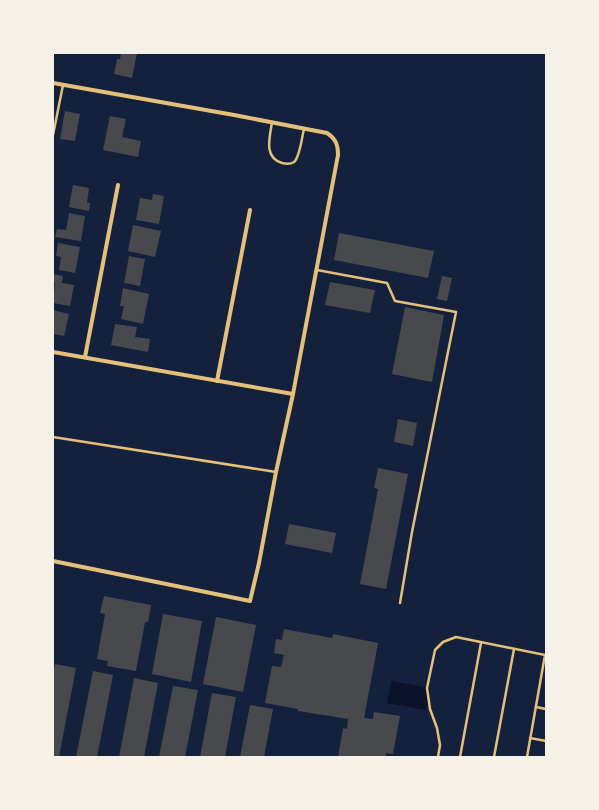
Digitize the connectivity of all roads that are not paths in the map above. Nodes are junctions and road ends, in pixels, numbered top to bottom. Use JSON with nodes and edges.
{"nodes":[{"id":1,"x":53,"y":83,"type":"edge"},
{"id":2,"x":63,"y":85,"type":"junction"},
{"id":3,"x":272,"y":122,"type":"junction"},
{"id":4,"x":304,"y":129,"type":"junction"},
{"id":5,"x":53,"y":135,"type":"edge"},
{"id":6,"x":118,"y":186,"type":"dead end"},
{"id":7,"x":250,"y":210,"type":"dead end"},
{"id":8,"x":317,"y":270,"type":"junction"},
{"id":9,"x":53,"y":352,"type":"edge"},
{"id":10,"x":85,"y":357,"type":"junction"},
{"id":11,"x":217,"y":381,"type":"junction"},
{"id":12,"x":293,"y":394,"type":"junction"},
{"id":13,"x":53,"y":437,"type":"edge"},
{"id":14,"x":276,"y":472,"type":"junction"},
{"id":15,"x":53,"y":561,"type":"edge"},
{"id":16,"x":400,"y":602,"type":"dead end"},
{"id":17,"x":481,"y":643,"type":"junction"},
{"id":18,"x":514,"y":649,"type":"junction"},
{"id":19,"x":536,"y":707,"type":"junction"},
{"id":20,"x":546,"y":709,"type":"edge"},
{"id":21,"x":530,"y":738,"type":"junction"},
{"id":22,"x":546,"y":741,"type":"edge"},
{"id":23,"x":438,"y":757,"type":"edge"},
{"id":24,"x":460,"y":757,"type":"edge"},
{"id":25,"x":494,"y":757,"type":"edge"},
{"id":26,"x":527,"y":757,"type":"edge"}],
"edges":[{"from":1,"to":2,"type":"street"},
{"from":2,"to":3,"type":"street"},
{"from":2,"to":5,"type":"lane"},
{"from":3,"to":4,"type":"street"},
{"from":3,"to":4,"type":"lane"},
{"from":4,"to":8,"type":"street"},
{"from":6,"to":10,"type":"street"},
{"from":7,"to":11,"type":"street"},
{"from":8,"to":12,"type":"street"},
{"from":8,"to":16,"type":"lane"},
{"from":9,"to":10,"type":"street"},
{"from":10,"to":11,"type":"street"},
{"from":11,"to":12,"type":"street"},
{"from":12,"to":14,"type":"street"},
{"from":13,"to":14,"type":"lane"},
{"from":14,"to":15,"type":"street"},
{"from":17,"to":18,"type":"lane"},
{"from":17,"to":23,"type":"lane"},
{"from":17,"to":24,"type":"lane"},
{"from":18,"to":19,"type":"lane"},
{"from":18,"to":25,"type":"lane"},
{"from":19,"to":20,"type":"lane"},
{"from":19,"to":21,"type":"lane"},
{"from":21,"to":22,"type":"lane"},
{"from":21,"to":26,"type":"lane"}]}
